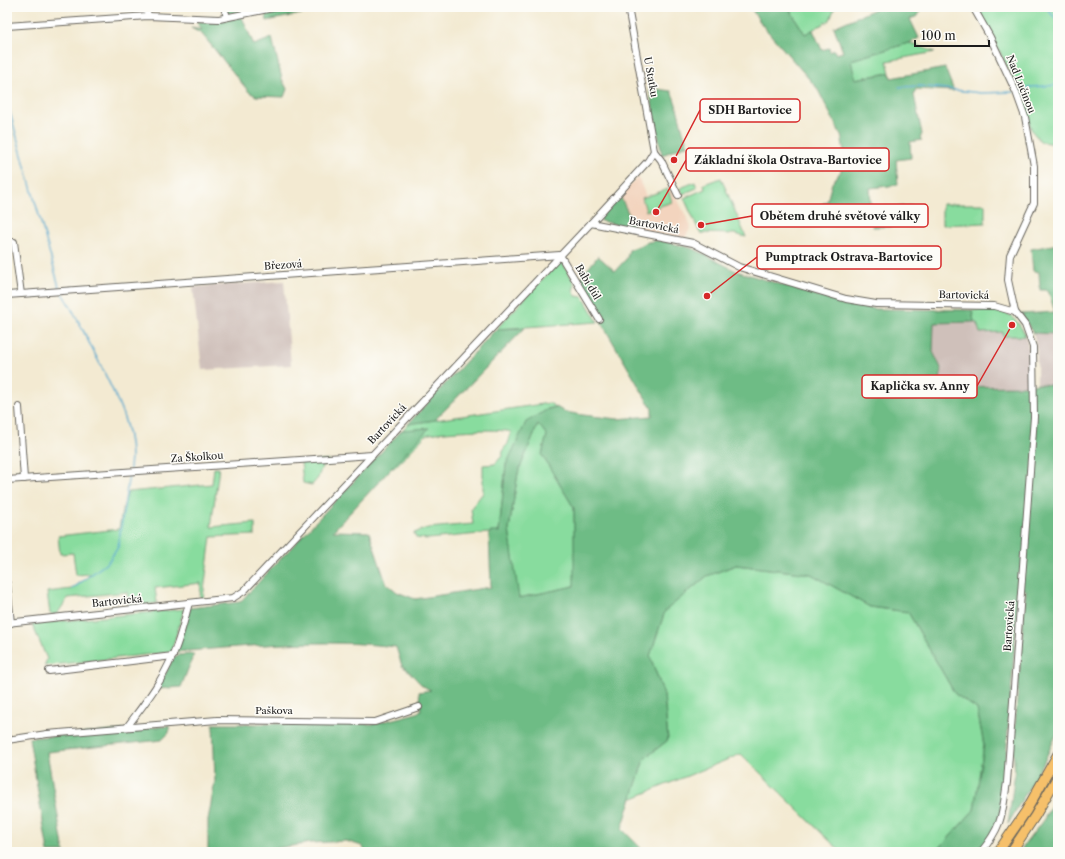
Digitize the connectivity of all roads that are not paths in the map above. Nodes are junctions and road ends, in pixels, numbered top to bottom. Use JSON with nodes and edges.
{"nodes":[{"id":1,"x":146,"y":7,"type":"edge"},
{"id":2,"x":224,"y":7,"type":"edge"},
{"id":3,"x":278,"y":7,"type":"edge"},
{"id":4,"x":628,"y":7,"type":"edge"},
{"id":5,"x":973,"y":7,"type":"edge"},
{"id":6,"x":148,"y":16,"type":"junction"},
{"id":7,"x":227,"y":17,"type":"junction"},
{"id":8,"x":7,"y":26,"type":"edge"},
{"id":9,"x":654,"y":151,"type":"junction"},
{"id":10,"x":678,"y":195,"type":"dead end"},
{"id":11,"x":590,"y":223,"type":"junction"},
{"id":12,"x":14,"y":242,"type":"dead end"},
{"id":13,"x":560,"y":255,"type":"junction"},
{"id":14,"x":21,"y":294,"type":"junction"},
{"id":15,"x":7,"y":295,"type":"edge"},
{"id":16,"x":1015,"y":312,"type":"junction"},
{"id":17,"x":599,"y":320,"type":"dead end"},
{"id":18,"x":19,"y":407,"type":"dead end"},
{"id":19,"x":372,"y":455,"type":"junction"},
{"id":20,"x":24,"y":479,"type":"junction"},
{"id":21,"x":7,"y":480,"type":"edge"},
{"id":22,"x":7,"y":584,"type":"edge"},
{"id":23,"x":189,"y":603,"type":"junction"},
{"id":24,"x":9,"y":623,"type":"edge"},
{"id":25,"x":173,"y":656,"type":"junction"},
{"id":26,"x":49,"y":671,"type":"dead end"},
{"id":27,"x":419,"y":707,"type":"dead end"},
{"id":28,"x":127,"y":727,"type":"junction"},
{"id":29,"x":7,"y":740,"type":"edge"},
{"id":30,"x":1058,"y":754,"type":"edge"},
{"id":31,"x":1058,"y":776,"type":"edge"},
{"id":32,"x":981,"y":852,"type":"edge"},
{"id":33,"x":998,"y":852,"type":"edge"},
{"id":34,"x":1011,"y":852,"type":"edge"}],
"edges":[{"from":1,"to":6,"type":"street"},
{"from":2,"to":7,"type":"street"},
{"from":3,"to":7,"type":"street"},
{"from":4,"to":9,"type":"street","name":"U Statku"},
{"from":5,"to":16,"type":"street","name":"Nad Lučinou"},
{"from":6,"to":7,"type":"street"},
{"from":6,"to":8,"type":"street"},
{"from":9,"to":10,"type":"street","name":"U Statku"},
{"from":9,"to":11,"type":"street"},
{"from":11,"to":13,"type":"street","name":"Bartovická"},
{"from":11,"to":16,"type":"street","name":"Bartovická"},
{"from":12,"to":14,"type":"street"},
{"from":13,"to":14,"type":"street","name":"Březová"},
{"from":13,"to":17,"type":"street","name":"Babí důl"},
{"from":13,"to":19,"type":"street","name":"Bartovická"},
{"from":14,"to":15,"type":"street","name":"Březová"},
{"from":16,"to":32,"type":"street","name":"Bartovická"},
{"from":18,"to":20,"type":"street"},
{"from":19,"to":20,"type":"street","name":"Za Školkou"},
{"from":19,"to":23,"type":"street","name":"Bartovická"},
{"from":20,"to":21,"type":"street","name":"Za Školkou"},
{"from":22,"to":24,"type":"street"},
{"from":23,"to":24,"type":"street","name":"Bartovická"},
{"from":23,"to":25,"type":"street"},
{"from":25,"to":26,"type":"street"},
{"from":25,"to":28,"type":"street"},
{"from":27,"to":28,"type":"street","name":"Paškova"},
{"from":28,"to":29,"type":"street","name":"Paškova"},
{"from":30,"to":33,"type":"highway"},
{"from":31,"to":34,"type":"highway"}]}
